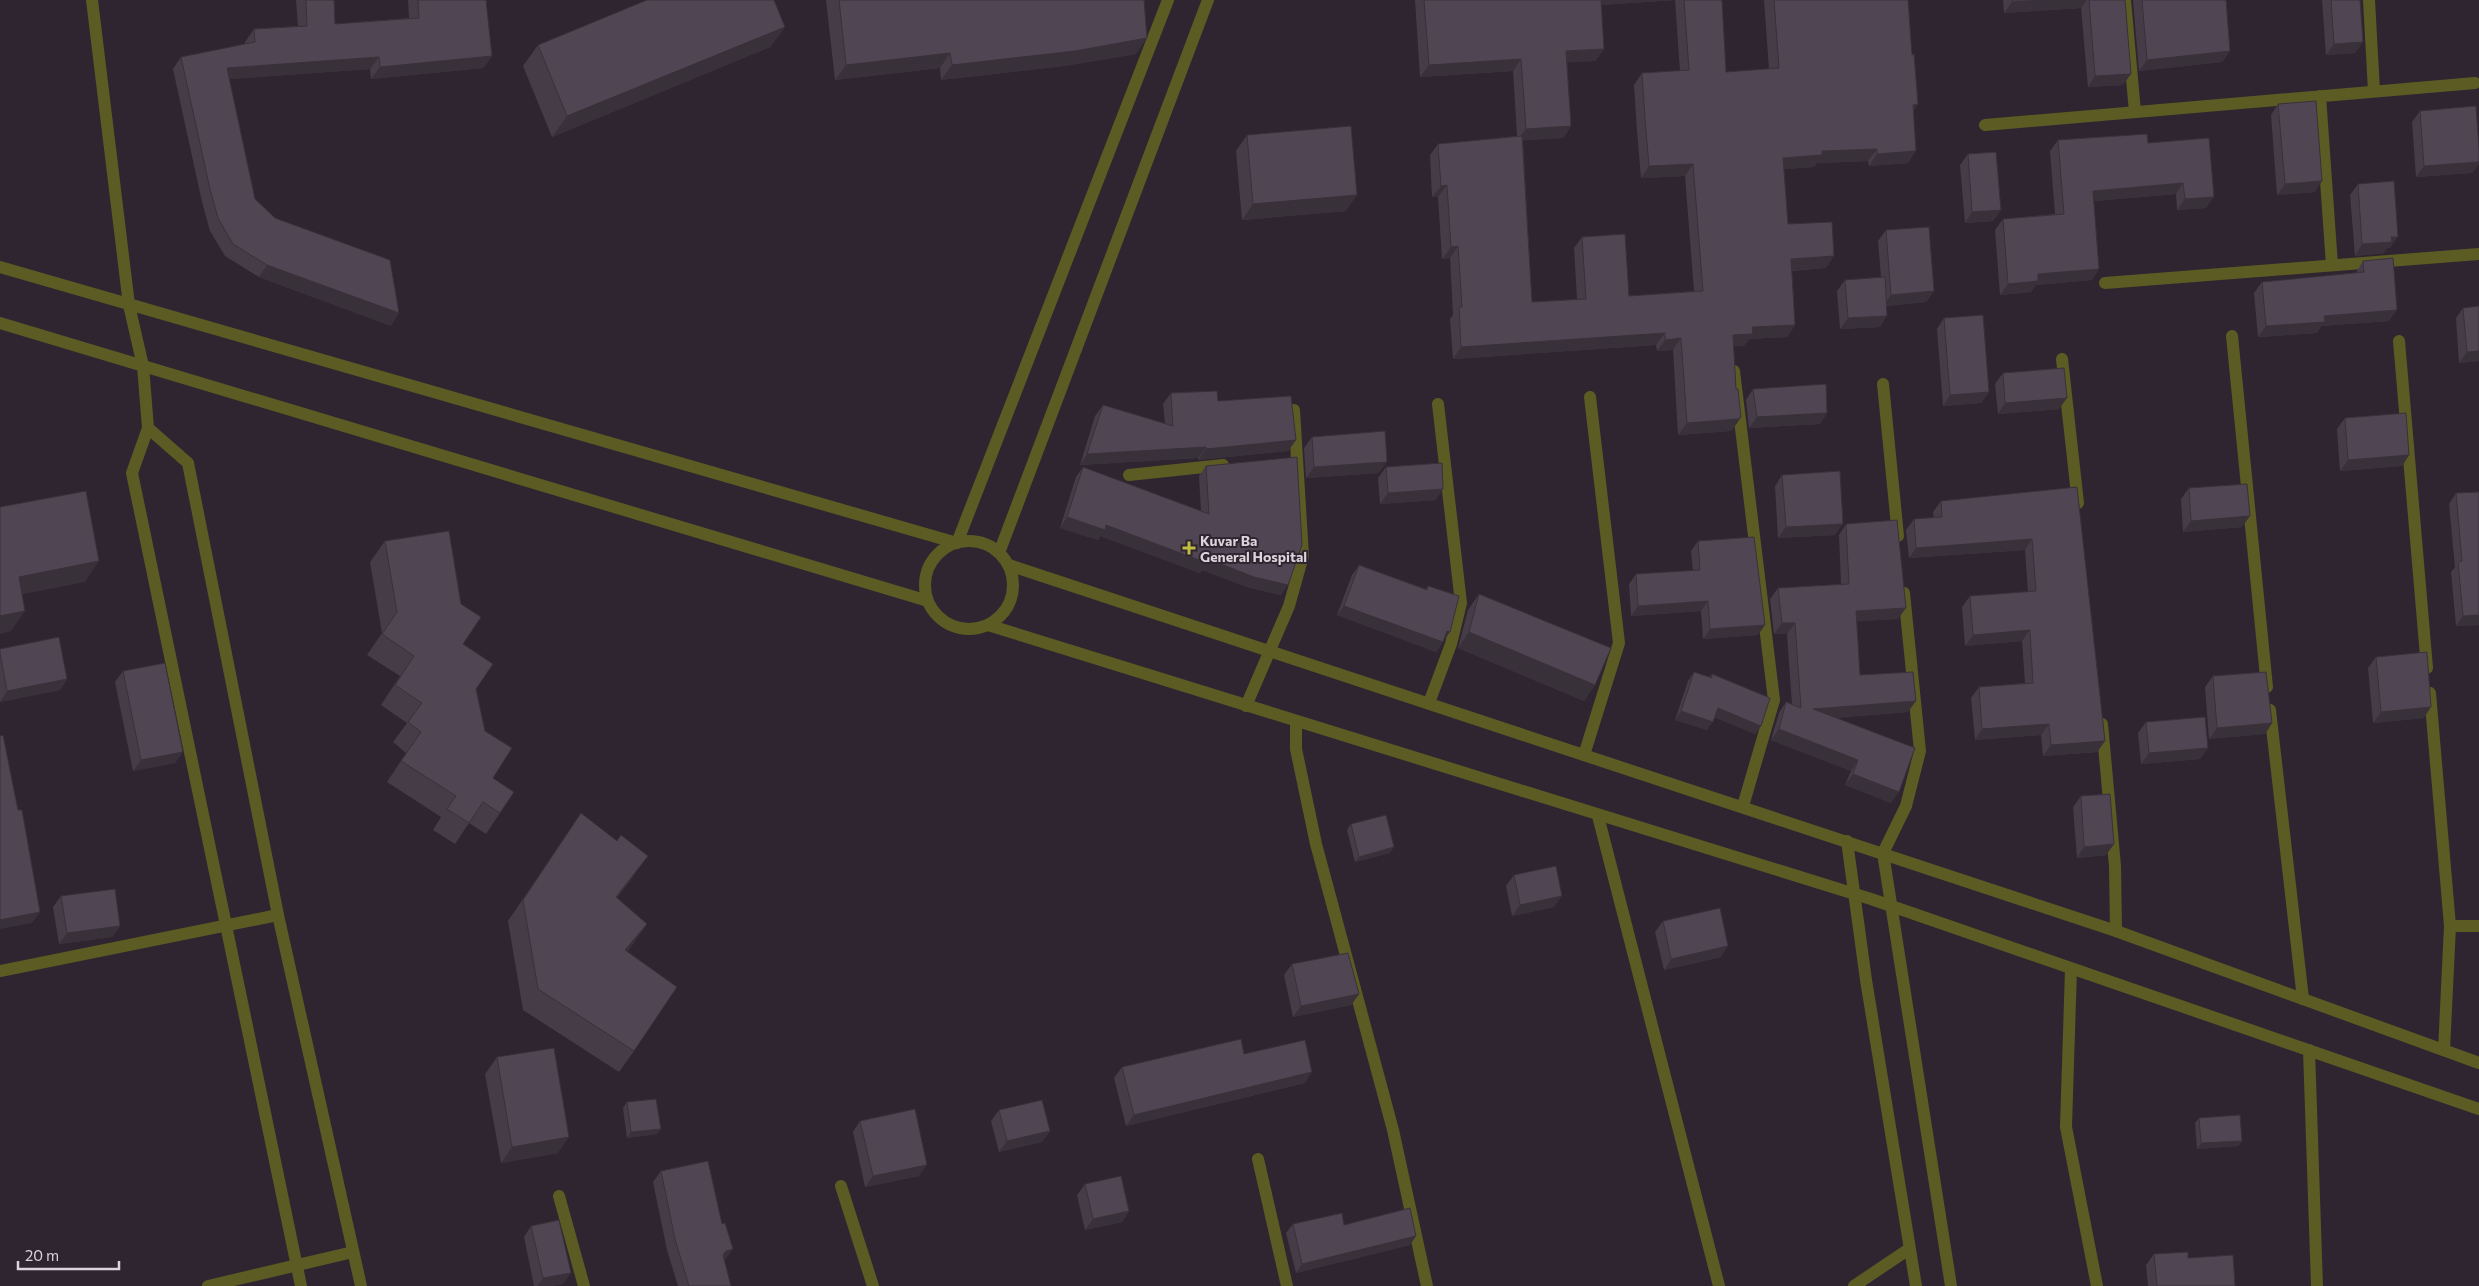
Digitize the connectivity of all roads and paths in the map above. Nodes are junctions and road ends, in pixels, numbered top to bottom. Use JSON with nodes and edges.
{"nodes":[{"id":1,"x":92,"y":0,"type":"edge"},
{"id":2,"x":1168,"y":0,"type":"edge"},
{"id":3,"x":1208,"y":0,"type":"edge"},
{"id":4,"x":2125,"y":0,"type":"edge"},
{"id":5,"x":2369,"y":0,"type":"edge"},
{"id":6,"x":2475,"y":83,"type":"dead end"},
{"id":7,"x":2374,"y":91,"type":"junction"},
{"id":8,"x":2320,"y":96,"type":"junction"},
{"id":9,"x":2135,"y":112,"type":"junction"},
{"id":10,"x":1985,"y":125,"type":"dead end"},
{"id":11,"x":2479,"y":254,"type":"edge"},
{"id":12,"x":2332,"y":265,"type":"junction"},
{"id":13,"x":0,"y":267,"type":"edge"},
{"id":14,"x":2105,"y":283,"type":"dead end"},
{"id":15,"x":130,"y":305,"type":"junction"},
{"id":16,"x":0,"y":323,"type":"edge"},
{"id":17,"x":2232,"y":336,"type":"dead end"},
{"id":18,"x":2399,"y":341,"type":"dead end"},
{"id":19,"x":2062,"y":359,"type":"dead end"},
{"id":20,"x":142,"y":366,"type":"junction"},
{"id":21,"x":1734,"y":370,"type":"edge"},
{"id":22,"x":1883,"y":384,"type":"dead end"},
{"id":23,"x":1590,"y":397,"type":"dead end"},
{"id":24,"x":1438,"y":404,"type":"dead end"},
{"id":25,"x":1294,"y":410,"type":"edge"},
{"id":26,"x":148,"y":428,"type":"junction"},
{"id":27,"x":1238,"y":464,"type":"edge"},
{"id":28,"x":1129,"y":474,"type":"dead end"},
{"id":29,"x":2079,"y":515,"type":"edge"},
{"id":30,"x":958,"y":542,"type":"junction"},
{"id":31,"x":1900,"y":552,"type":"edge"},
{"id":32,"x":999,"y":553,"type":"junction"},
{"id":33,"x":1008,"y":565,"type":"junction"},
{"id":34,"x":1903,"y":582,"type":"edge"},
{"id":35,"x":928,"y":601,"type":"junction"},
{"id":36,"x":988,"y":625,"type":"junction"},
{"id":37,"x":1269,"y":650,"type":"junction"},
{"id":38,"x":1429,"y":703,"type":"junction"},
{"id":39,"x":1246,"y":706,"type":"junction"},
{"id":40,"x":2101,"y":710,"type":"edge"},
{"id":41,"x":1296,"y":722,"type":"junction"},
{"id":42,"x":1584,"y":755,"type":"junction"},
{"id":43,"x":1743,"y":806,"type":"junction"},
{"id":44,"x":1598,"y":816,"type":"junction"},
{"id":45,"x":1847,"y":842,"type":"junction"},
{"id":46,"x":1883,"y":853,"type":"junction"},
{"id":47,"x":1854,"y":894,"type":"junction"},
{"id":48,"x":1890,"y":906,"type":"junction"},
{"id":49,"x":278,"y":915,"type":"junction"},
{"id":50,"x":226,"y":925,"type":"junction"},
{"id":51,"x":2450,"y":926,"type":"junction"},
{"id":52,"x":2479,"y":926,"type":"edge"},
{"id":53,"x":2116,"y":931,"type":"junction"},
{"id":54,"x":2071,"y":969,"type":"junction"},
{"id":55,"x":0,"y":970,"type":"edge"},
{"id":56,"x":2304,"y":999,"type":"junction"},
{"id":57,"x":2309,"y":1050,"type":"junction"},
{"id":58,"x":2444,"y":1050,"type":"junction"},
{"id":59,"x":2479,"y":1063,"type":"edge"},
{"id":60,"x":2479,"y":1109,"type":"edge"},
{"id":61,"x":1258,"y":1159,"type":"dead end"},
{"id":62,"x":841,"y":1186,"type":"dead end"},
{"id":63,"x":559,"y":1196,"type":"dead end"},
{"id":64,"x":1909,"y":1249,"type":"junction"},
{"id":65,"x":353,"y":1252,"type":"junction"},
{"id":66,"x":296,"y":1266,"type":"junction"},
{"id":67,"x":208,"y":1286,"type":"edge"},
{"id":68,"x":301,"y":1286,"type":"edge"},
{"id":69,"x":360,"y":1286,"type":"edge"},
{"id":70,"x":584,"y":1286,"type":"edge"},
{"id":71,"x":873,"y":1286,"type":"edge"},
{"id":72,"x":1287,"y":1286,"type":"edge"},
{"id":73,"x":1427,"y":1286,"type":"edge"},
{"id":74,"x":1719,"y":1286,"type":"edge"},
{"id":75,"x":1854,"y":1286,"type":"edge"},
{"id":76,"x":1916,"y":1286,"type":"edge"},
{"id":77,"x":1952,"y":1286,"type":"edge"},
{"id":78,"x":2097,"y":1286,"type":"edge"},
{"id":79,"x":2318,"y":1286,"type":"edge"}],
"edges":[{"from":1,"to":15,"type":"street"},
{"from":2,"to":30,"type":"street"},
{"from":3,"to":32,"type":"street"},
{"from":4,"to":9,"type":"street"},
{"from":5,"to":7,"type":"street"},
{"from":6,"to":7,"type":"street"},
{"from":7,"to":8,"type":"street"},
{"from":8,"to":9,"type":"street"},
{"from":8,"to":12,"type":"street"},
{"from":9,"to":10,"type":"street"},
{"from":11,"to":12,"type":"street"},
{"from":12,"to":14,"type":"street"},
{"from":13,"to":15,"type":"street"},
{"from":15,"to":20,"type":"street"},
{"from":15,"to":30,"type":"street"},
{"from":16,"to":20,"type":"street"},
{"from":17,"to":56,"type":"street"},
{"from":18,"to":51,"type":"street"},
{"from":19,"to":29,"type":"street"},
{"from":20,"to":26,"type":"street"},
{"from":20,"to":35,"type":"street"},
{"from":21,"to":43,"type":"street"},
{"from":22,"to":31,"type":"street"},
{"from":23,"to":42,"type":"street"},
{"from":24,"to":38,"type":"street"},
{"from":25,"to":37,"type":"street"},
{"from":26,"to":49,"type":"street"},
{"from":26,"to":50,"type":"street"},
{"from":27,"to":28,"type":"street"},
{"from":30,"to":32,"type":"street"},
{"from":30,"to":35,"type":"street"},
{"from":32,"to":33,"type":"street"},
{"from":33,"to":36,"type":"street"},
{"from":33,"to":37,"type":"street"},
{"from":34,"to":46,"type":"street"},
{"from":35,"to":36,"type":"street"},
{"from":36,"to":39,"type":"street"},
{"from":37,"to":38,"type":"street"},
{"from":37,"to":39,"type":"street"},
{"from":38,"to":42,"type":"street"},
{"from":39,"to":41,"type":"street"},
{"from":40,"to":53,"type":"street"},
{"from":41,"to":44,"type":"street"},
{"from":41,"to":73,"type":"street"},
{"from":42,"to":43,"type":"street"},
{"from":43,"to":45,"type":"street"},
{"from":44,"to":47,"type":"street"},
{"from":44,"to":74,"type":"street"},
{"from":45,"to":46,"type":"street"},
{"from":45,"to":47,"type":"street"},
{"from":46,"to":48,"type":"street"},
{"from":46,"to":53,"type":"street"},
{"from":47,"to":48,"type":"street"},
{"from":47,"to":64,"type":"street"},
{"from":48,"to":54,"type":"street"},
{"from":48,"to":77,"type":"street"},
{"from":49,"to":50,"type":"street"},
{"from":49,"to":65,"type":"street"},
{"from":50,"to":55,"type":"street"},
{"from":50,"to":66,"type":"street"},
{"from":51,"to":52,"type":"street"},
{"from":51,"to":58,"type":"street"},
{"from":53,"to":56,"type":"street"},
{"from":54,"to":57,"type":"street"},
{"from":54,"to":78,"type":"street"},
{"from":56,"to":58,"type":"street"},
{"from":57,"to":60,"type":"street"},
{"from":57,"to":79,"type":"street"},
{"from":58,"to":59,"type":"street"},
{"from":61,"to":72,"type":"street"},
{"from":62,"to":71,"type":"street"},
{"from":63,"to":70,"type":"street"},
{"from":64,"to":75,"type":"street"},
{"from":64,"to":76,"type":"street"},
{"from":65,"to":66,"type":"street"},
{"from":65,"to":69,"type":"street"},
{"from":66,"to":67,"type":"street"},
{"from":66,"to":68,"type":"street"}]}
